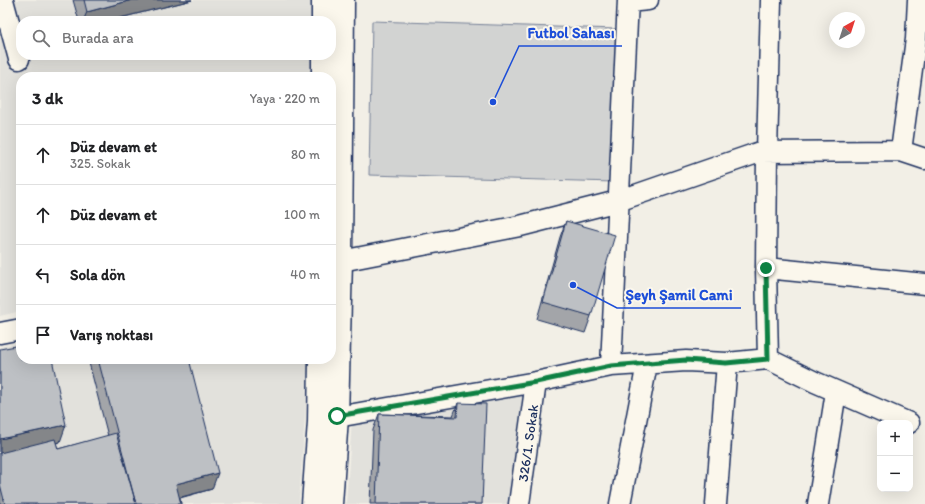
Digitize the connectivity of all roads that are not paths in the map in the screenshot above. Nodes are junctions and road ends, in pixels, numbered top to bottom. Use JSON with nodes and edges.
{"nodes":[{"id":1,"x":3,"y":0,"type":"edge"},
{"id":2,"x":323,"y":0,"type":"edge"},
{"id":3,"x":343,"y":0,"type":"edge"},
{"id":4,"x":648,"y":0,"type":"edge"},
{"id":5,"x":771,"y":0,"type":"edge"},
{"id":6,"x":918,"y":0,"type":"edge"},
{"id":7,"x":628,"y":1,"type":"edge"},
{"id":8,"x":323,"y":16,"type":"edge"},
{"id":9,"x":16,"y":51,"type":"edge"},
{"id":10,"x":323,"y":60,"type":"edge"},
{"id":11,"x":323,"y":72,"type":"edge"},
{"id":12,"x":901,"y":151,"type":"junction"},
{"id":13,"x":767,"y":152,"type":"junction"},
{"id":14,"x":925,"y":158,"type":"edge"},
{"id":15,"x":618,"y":201,"type":"junction"},
{"id":16,"x":336,"y":262,"type":"edge"},
{"id":17,"x":766,"y":268,"type":"junction"},
{"id":18,"x":925,"y":284,"type":"edge"},
{"id":19,"x":16,"y":330,"type":"edge"},
{"id":20,"x":0,"y":334,"type":"edge"},
{"id":21,"x":768,"y":359,"type":"junction"},
{"id":22,"x":726,"y":363,"type":"junction"},
{"id":23,"x":320,"y":364,"type":"edge"},
{"id":24,"x":647,"y":364,"type":"junction"},
{"id":25,"x":611,"y":366,"type":"junction"},
{"id":26,"x":536,"y":382,"type":"junction"},
{"id":27,"x":836,"y":392,"type":"junction"},
{"id":28,"x":337,"y":416,"type":"junction"},
{"id":29,"x":903,"y":420,"type":"edge"},
{"id":30,"x":913,"y":424,"type":"edge"},
{"id":31,"x":925,"y":430,"type":"edge"},
{"id":32,"x":313,"y":504,"type":"edge"},
{"id":33,"x":331,"y":504,"type":"edge"},
{"id":34,"x":519,"y":504,"type":"edge"},
{"id":35,"x":620,"y":504,"type":"edge"},
{"id":36,"x":716,"y":504,"type":"edge"},
{"id":37,"x":818,"y":504,"type":"edge"}],
"edges":[{"from":1,"to":9,"type":"street"},
{"from":2,"to":8,"type":"main road"},
{"from":3,"to":16,"type":"main road"},
{"from":4,"to":7,"type":"street"},
{"from":5,"to":13,"type":"street"},
{"from":6,"to":12,"type":"street"},
{"from":7,"to":15,"type":"street"},
{"from":10,"to":11,"type":"main road"},
{"from":12,"to":13,"type":"street"},
{"from":12,"to":14,"type":"street"},
{"from":13,"to":15,"type":"street"},
{"from":13,"to":17,"type":"street"},
{"from":15,"to":16,"type":"street"},
{"from":15,"to":25,"type":"street"},
{"from":16,"to":28,"type":"main road"},
{"from":17,"to":18,"type":"street"},
{"from":17,"to":21,"type":"street"},
{"from":19,"to":20,"type":"street"},
{"from":21,"to":22,"type":"street"},
{"from":21,"to":27,"type":"street"},
{"from":22,"to":24,"type":"street"},
{"from":22,"to":36,"type":"street"},
{"from":23,"to":32,"type":"main road"},
{"from":24,"to":25,"type":"street"},
{"from":24,"to":35,"type":"street"},
{"from":25,"to":26,"type":"street"},
{"from":26,"to":28,"type":"street"},
{"from":26,"to":34,"type":"street","name":"326/1. Sokak"},
{"from":27,"to":29,"type":"street"},
{"from":27,"to":37,"type":"street"},
{"from":28,"to":33,"type":"main road"},
{"from":30,"to":31,"type":"street"}]}
